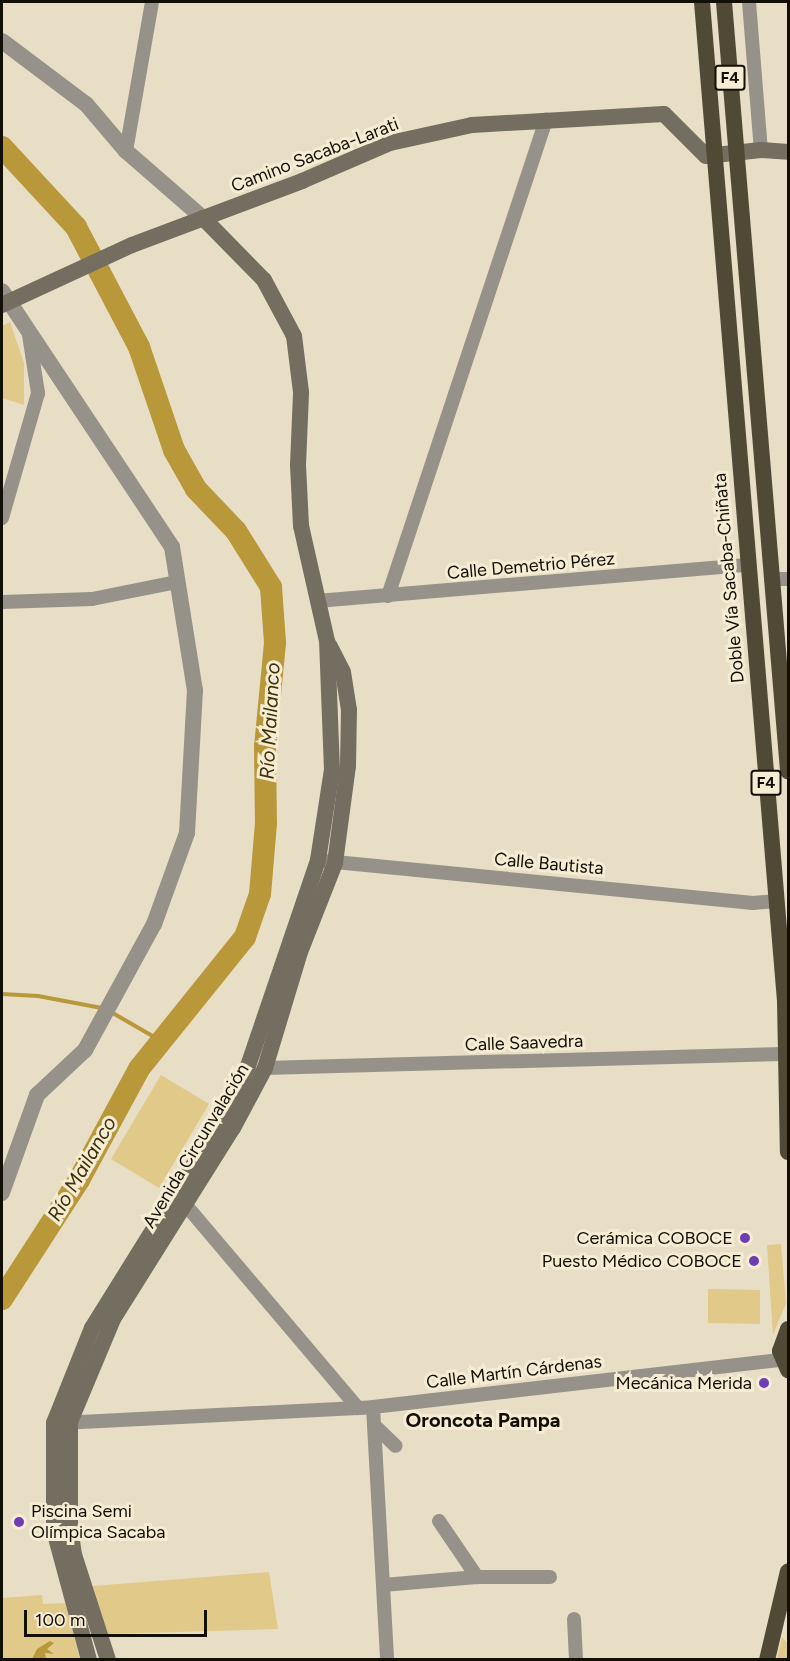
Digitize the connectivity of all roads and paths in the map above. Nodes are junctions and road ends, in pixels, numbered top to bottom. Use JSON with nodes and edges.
{"nodes":[{"id":1,"x":152,"y":2,"type":"edge"},
{"id":2,"x":702,"y":2,"type":"edge"},
{"id":3,"x":724,"y":2,"type":"edge"},
{"id":4,"x":749,"y":2,"type":"edge"},
{"id":5,"x":2,"y":41,"type":"edge"},
{"id":6,"x":546,"y":120,"type":"junction"},
{"id":7,"x":761,"y":150,"type":"junction"},
{"id":8,"x":126,"y":151,"type":"junction"},
{"id":9,"x":789,"y":152,"type":"edge"},
{"id":10,"x":736,"y":155,"type":"junction"},
{"id":11,"x":715,"y":157,"type":"junction"},
{"id":12,"x":203,"y":218,"type":"junction"},
{"id":13,"x":4,"y":299,"type":"edge"},
{"id":14,"x":29,"y":335,"type":"junction"},
{"id":15,"x":2,"y":518,"type":"edge"},
{"id":16,"x":747,"y":566,"type":"junction"},
{"id":17,"x":771,"y":579,"type":"junction"},
{"id":18,"x":789,"y":579,"type":"edge"},
{"id":19,"x":177,"y":582,"type":"junction"},
{"id":20,"x":388,"y":596,"type":"junction"},
{"id":21,"x":317,"y":601,"type":"junction"},
{"id":22,"x":2,"y":602,"type":"edge"},
{"id":23,"x":327,"y":641,"type":"junction"},
{"id":24,"x":789,"y":771,"type":"edge"},
{"id":25,"x":318,"y":860,"type":"junction"},
{"id":26,"x":335,"y":863,"type":"junction"},
{"id":27,"x":777,"y":901,"type":"junction"},
{"id":28,"x":784,"y":1054,"type":"junction"},
{"id":29,"x":265,"y":1068,"type":"junction"},
{"id":30,"x":789,"y":1152,"type":"edge"},
{"id":31,"x":2,"y":1193,"type":"edge"},
{"id":32,"x":181,"y":1199,"type":"junction"},
{"id":33,"x":789,"y":1329,"type":"edge"},
{"id":34,"x":785,"y":1365,"type":"edge"},
{"id":35,"x":373,"y":1407,"type":"junction"},
{"id":36,"x":358,"y":1408,"type":"junction"},
{"id":37,"x":62,"y":1423,"type":"junction"},
{"id":38,"x":374,"y":1425,"type":"junction"},
{"id":39,"x":396,"y":1446,"type":"dead end"},
{"id":40,"x":439,"y":1521,"type":"dead end"},
{"id":41,"x":789,"y":1571,"type":"edge"},
{"id":42,"x":477,"y":1577,"type":"junction"},
{"id":43,"x":550,"y":1577,"type":"dead end"},
{"id":44,"x":382,"y":1585,"type":"junction"},
{"id":45,"x":77,"y":1591,"type":"junction"},
{"id":46,"x":781,"y":1611,"type":"junction"},
{"id":47,"x":574,"y":1619,"type":"dead end"},
{"id":48,"x":789,"y":1634,"type":"edge"},
{"id":49,"x":89,"y":1659,"type":"edge"},
{"id":50,"x":108,"y":1659,"type":"edge"},
{"id":51,"x":387,"y":1659,"type":"edge"},
{"id":52,"x":576,"y":1659,"type":"edge"},
{"id":53,"x":767,"y":1659,"type":"edge"}],
"edges":[{"from":1,"to":8,"type":"street"},
{"from":2,"to":11,"type":"highway","name":"Doble Vía Sacaba-Chiñata","number":"F4"},
{"from":3,"to":10,"type":"highway","number":"F4"},
{"from":4,"to":7,"type":"street"},
{"from":5,"to":8,"type":"street"},
{"from":6,"to":11,"type":"main road","name":"Camino Sacaba-Larati"},
{"from":6,"to":12,"type":"main road","name":"Camino Sacaba-Larati"},
{"from":6,"to":20,"type":"street"},
{"from":7,"to":9,"type":"main road"},
{"from":7,"to":10,"type":"main road"},
{"from":8,"to":12,"type":"street"},
{"from":10,"to":11,"type":"main road"},
{"from":10,"to":17,"type":"highway","number":"F4"},
{"from":11,"to":16,"type":"highway","name":"Doble Vía Sacaba-Chiñata","number":"F4"},
{"from":12,"to":13,"type":"main road","name":"Camino Sacaba-Larati"},
{"from":12,"to":21,"type":"main road","name":"Avenida Circunvalación"},
{"from":13,"to":14,"type":"street"},
{"from":14,"to":15,"type":"street"},
{"from":14,"to":19,"type":"street"},
{"from":16,"to":20,"type":"street","name":"Calle Demetrio Pérez"},
{"from":16,"to":27,"type":"highway","name":"Doble Vía Sacaba-Chiñata","number":"F4"},
{"from":17,"to":18,"type":"street"},
{"from":17,"to":24,"type":"highway","number":"F4"},
{"from":19,"to":22,"type":"street"},
{"from":19,"to":31,"type":"street"},
{"from":20,"to":21,"type":"street","name":"Calle Demetrio Pérez"},
{"from":21,"to":23,"type":"main road","name":"Avenida Circunvalación"},
{"from":23,"to":25,"type":"main road","name":"Avenida Circunvalación"},
{"from":23,"to":26,"type":"main road","name":"Avenida Circunvalación"},
{"from":25,"to":26,"type":"street","name":"Calle Bautista"},
{"from":25,"to":32,"type":"main road","name":"Avenida Circunvalación"},
{"from":26,"to":27,"type":"street","name":"Calle Bautista"},
{"from":26,"to":29,"type":"main road","name":"Avenida Circunvalación"},
{"from":27,"to":28,"type":"highway","name":"Doble Vía Sacaba-Chiñata","number":"F4"},
{"from":28,"to":29,"type":"street","name":"Calle Saavedra"},
{"from":28,"to":30,"type":"highway","name":"Doble Vía Sacaba-Chiñata","number":"F4"},
{"from":29,"to":32,"type":"main road","name":"Avenida Circunvalación"},
{"from":32,"to":36,"type":"street"},
{"from":32,"to":37,"type":"main road","name":"Avenida Circunvalación"},
{"from":33,"to":34,"type":"highway"},
{"from":34,"to":35,"type":"street","name":"Calle Martín Cárdenas"},
{"from":35,"to":36,"type":"street","name":"Calle Martín Cárdenas"},
{"from":35,"to":38,"type":"street"},
{"from":36,"to":37,"type":"street","name":"Calle Martín Cárdenas"},
{"from":37,"to":45,"type":"main road","name":"Avenida Circunvalación"},
{"from":38,"to":39,"type":"street"},
{"from":38,"to":44,"type":"street"},
{"from":40,"to":42,"type":"street"},
{"from":41,"to":46,"type":"highway"},
{"from":42,"to":43,"type":"street"},
{"from":42,"to":44,"type":"street"},
{"from":44,"to":51,"type":"street"},
{"from":45,"to":49,"type":"main road","name":"Avenida Circunvalación"},
{"from":45,"to":50,"type":"main road","name":"Avenida Circunvalación"},
{"from":46,"to":48,"type":"highway"},
{"from":46,"to":53,"type":"highway"},
{"from":47,"to":52,"type":"street"}]}
